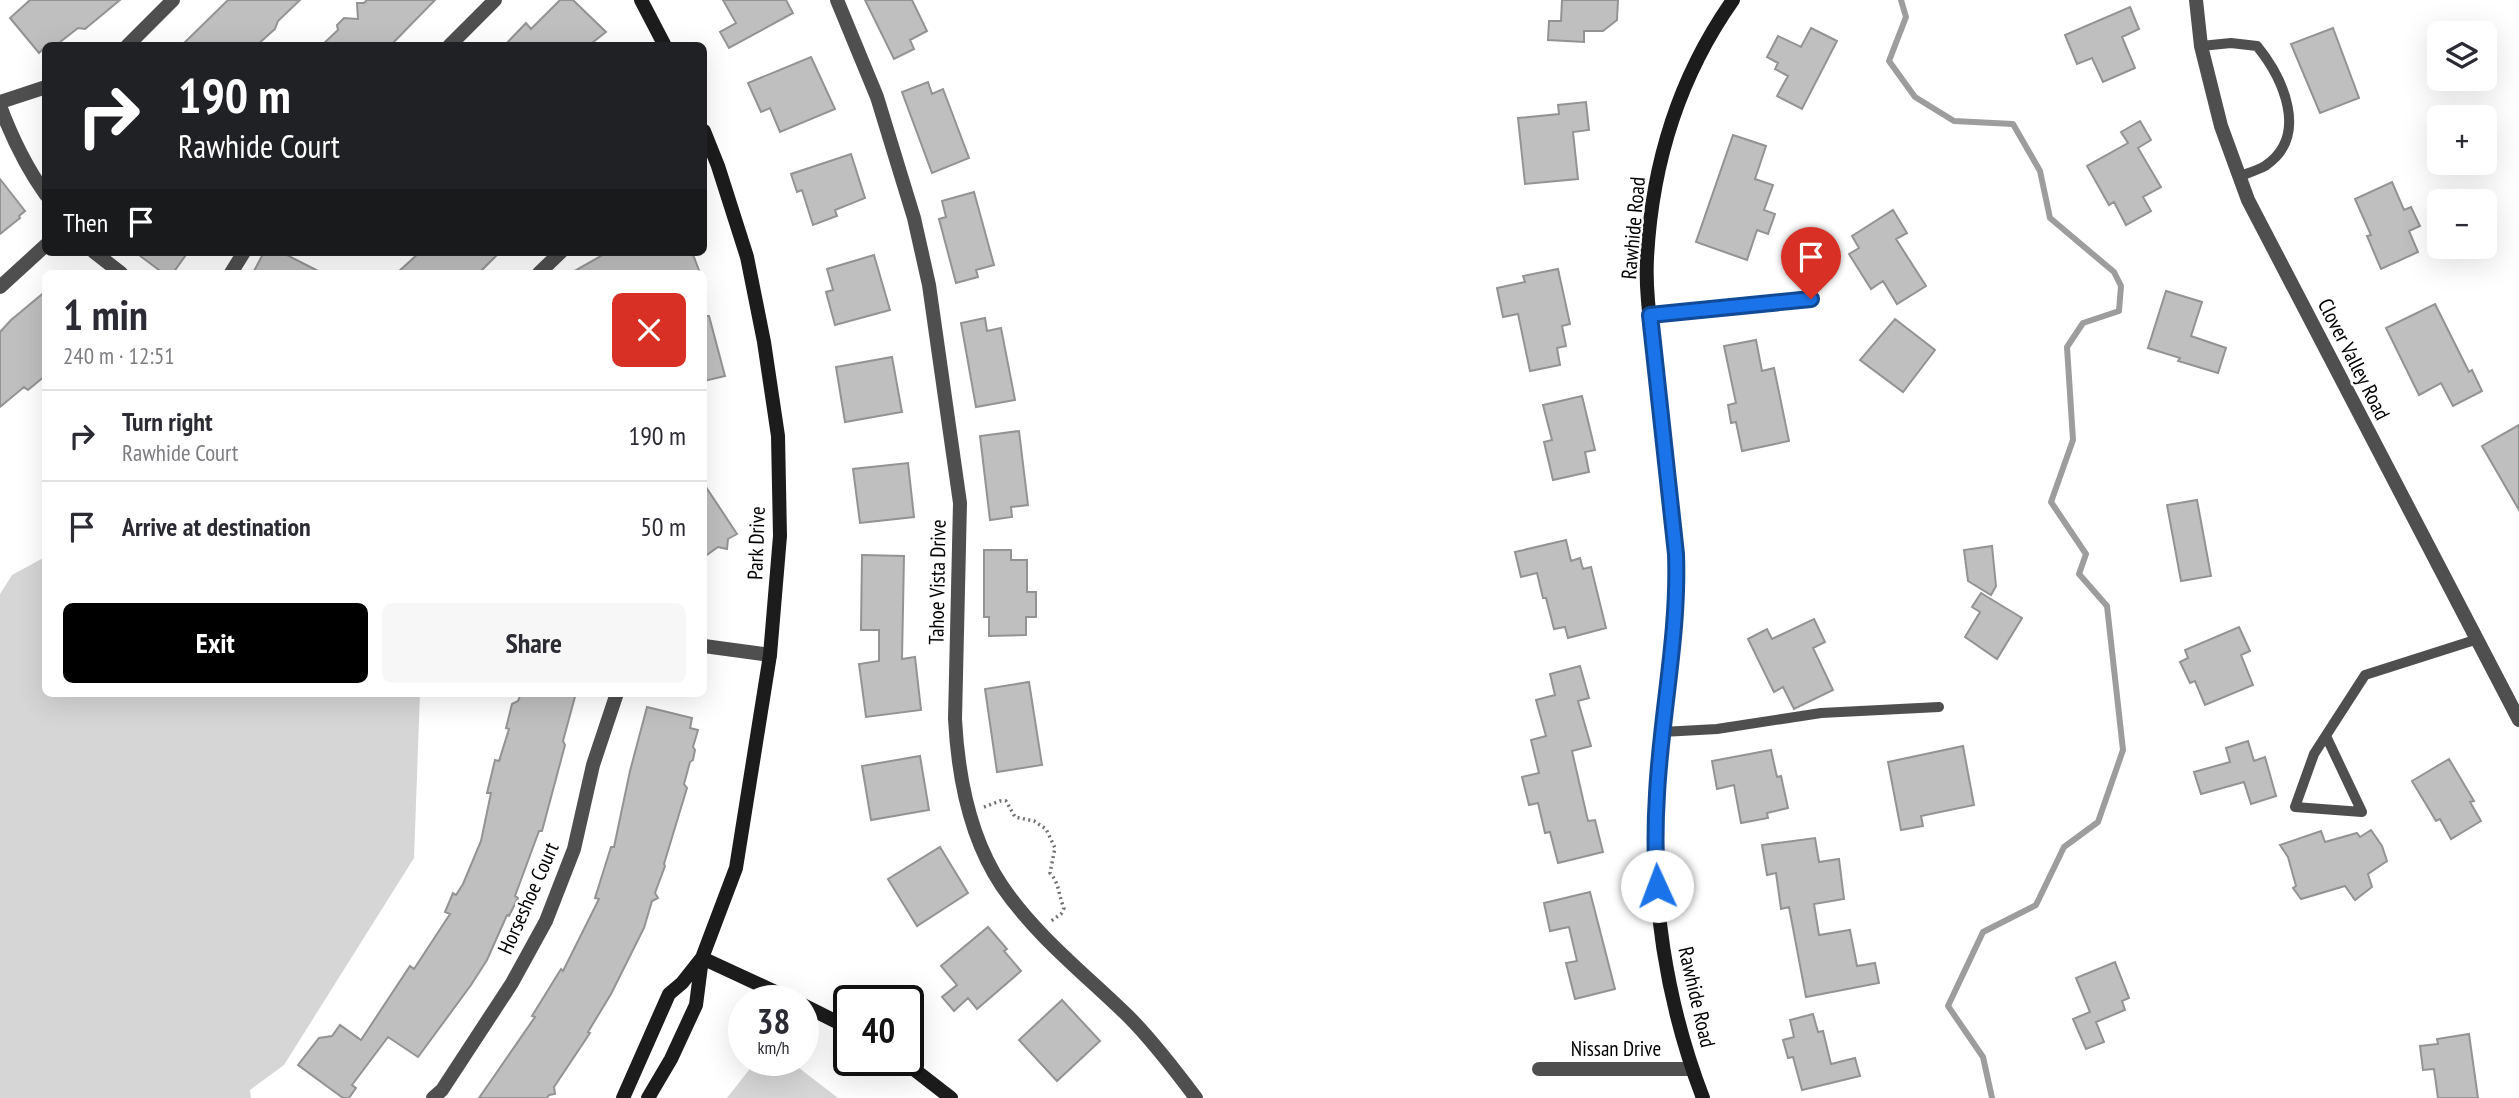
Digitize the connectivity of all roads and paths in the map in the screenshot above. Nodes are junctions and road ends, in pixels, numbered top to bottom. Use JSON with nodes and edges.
{"nodes":[{"id":1,"x":173,"y":0,"type":"edge"},
{"id":2,"x":495,"y":0,"type":"edge"},
{"id":3,"x":641,"y":0,"type":"edge"},
{"id":4,"x":837,"y":0,"type":"edge"},
{"id":5,"x":1733,"y":0,"type":"edge"},
{"id":6,"x":2196,"y":0,"type":"edge"},
{"id":7,"x":131,"y":42,"type":"edge"},
{"id":8,"x":453,"y":42,"type":"edge"},
{"id":9,"x":663,"y":42,"type":"edge"},
{"id":10,"x":2201,"y":46,"type":"junction"},
{"id":11,"x":42,"y":88,"type":"edge"},
{"id":12,"x":0,"y":104,"type":"edge"},
{"id":13,"x":707,"y":138,"type":"edge"},
{"id":14,"x":2240,"y":176,"type":"junction"},
{"id":15,"x":42,"y":189,"type":"edge"},
{"id":16,"x":42,"y":249,"type":"edge"},
{"id":17,"x":99,"y":256,"type":"edge"},
{"id":18,"x":557,"y":256,"type":"edge"},
{"id":19,"x":117,"y":270,"type":"edge"},
{"id":20,"x":543,"y":270,"type":"edge"},
{"id":21,"x":0,"y":287,"type":"edge"},
{"id":22,"x":1811,"y":299,"type":"dead end"},
{"id":23,"x":1650,"y":315,"type":"junction"},
{"id":24,"x":2478,"y":639,"type":"junction"},
{"id":25,"x":707,"y":646,"type":"edge"},
{"id":26,"x":770,"y":655,"type":"junction"},
{"id":27,"x":616,"y":697,"type":"edge"},
{"id":28,"x":1939,"y":707,"type":"dead end"},
{"id":29,"x":2519,"y":720,"type":"edge"},
{"id":30,"x":1662,"y":732,"type":"junction"},
{"id":31,"x":2326,"y":736,"type":"junction"},
{"id":32,"x":970,"y":812,"type":"junction"},
{"id":33,"x":1038,"y":929,"type":"junction"},
{"id":34,"x":702,"y":958,"type":"junction"},
{"id":35,"x":760,"y":985,"type":"edge"},
{"id":36,"x":1539,"y":1069,"type":"dead end"},
{"id":37,"x":1692,"y":1069,"type":"junction"},
{"id":38,"x":923,"y":1076,"type":"edge"},
{"id":39,"x":433,"y":1098,"type":"edge"},
{"id":40,"x":623,"y":1098,"type":"edge"},
{"id":41,"x":648,"y":1098,"type":"edge"},
{"id":42,"x":951,"y":1098,"type":"edge"},
{"id":43,"x":1196,"y":1098,"type":"edge"},
{"id":44,"x":1703,"y":1098,"type":"edge"}],
"edges":[{"from":1,"to":7,"type":"street"},
{"from":2,"to":8,"type":"street"},
{"from":3,"to":9,"type":"street"},
{"from":4,"to":32,"type":"street","name":"Tahoe Vista Drive"},
{"from":5,"to":23,"type":"street","name":"Rawhide Road"},
{"from":6,"to":10,"type":"street","name":"Clover Valley Road"},
{"from":10,"to":14,"type":"street","name":"Clover Valley Road"},
{"from":10,"to":14,"type":"lane"},
{"from":11,"to":12,"type":"street"},
{"from":12,"to":15,"type":"street"},
{"from":13,"to":26,"type":"street","name":"Park Drive"},
{"from":14,"to":24,"type":"street","name":"Clover Valley Road"},
{"from":16,"to":21,"type":"street"},
{"from":17,"to":19,"type":"street"},
{"from":18,"to":20,"type":"street"},
{"from":22,"to":23,"type":"street"},
{"from":23,"to":30,"type":"street","name":"Rawhide Road"},
{"from":24,"to":29,"type":"street","name":"Clover Valley Road"},
{"from":24,"to":31,"type":"lane"},
{"from":25,"to":26,"type":"street"},
{"from":26,"to":34,"type":"street","name":"Park Drive"},
{"from":27,"to":39,"type":"street","name":"Horseshoe Court"},
{"from":28,"to":30,"type":"lane"},
{"from":30,"to":37,"type":"street","name":"Rawhide Road"},
{"from":31,"to":31,"type":"lane"},
{"from":32,"to":33,"type":"street","name":"Tahoe Vista Drive"},
{"from":32,"to":33,"type":"path"},
{"from":33,"to":43,"type":"street","name":"Tahoe Vista Drive"},
{"from":34,"to":35,"type":"street"},
{"from":34,"to":40,"type":"street","name":"Park Drive"},
{"from":34,"to":41,"type":"street","name":"Park Drive"},
{"from":36,"to":37,"type":"street","name":"Nissan Drive"},
{"from":37,"to":44,"type":"street","name":"Rawhide Road"},
{"from":38,"to":42,"type":"street"}]}
